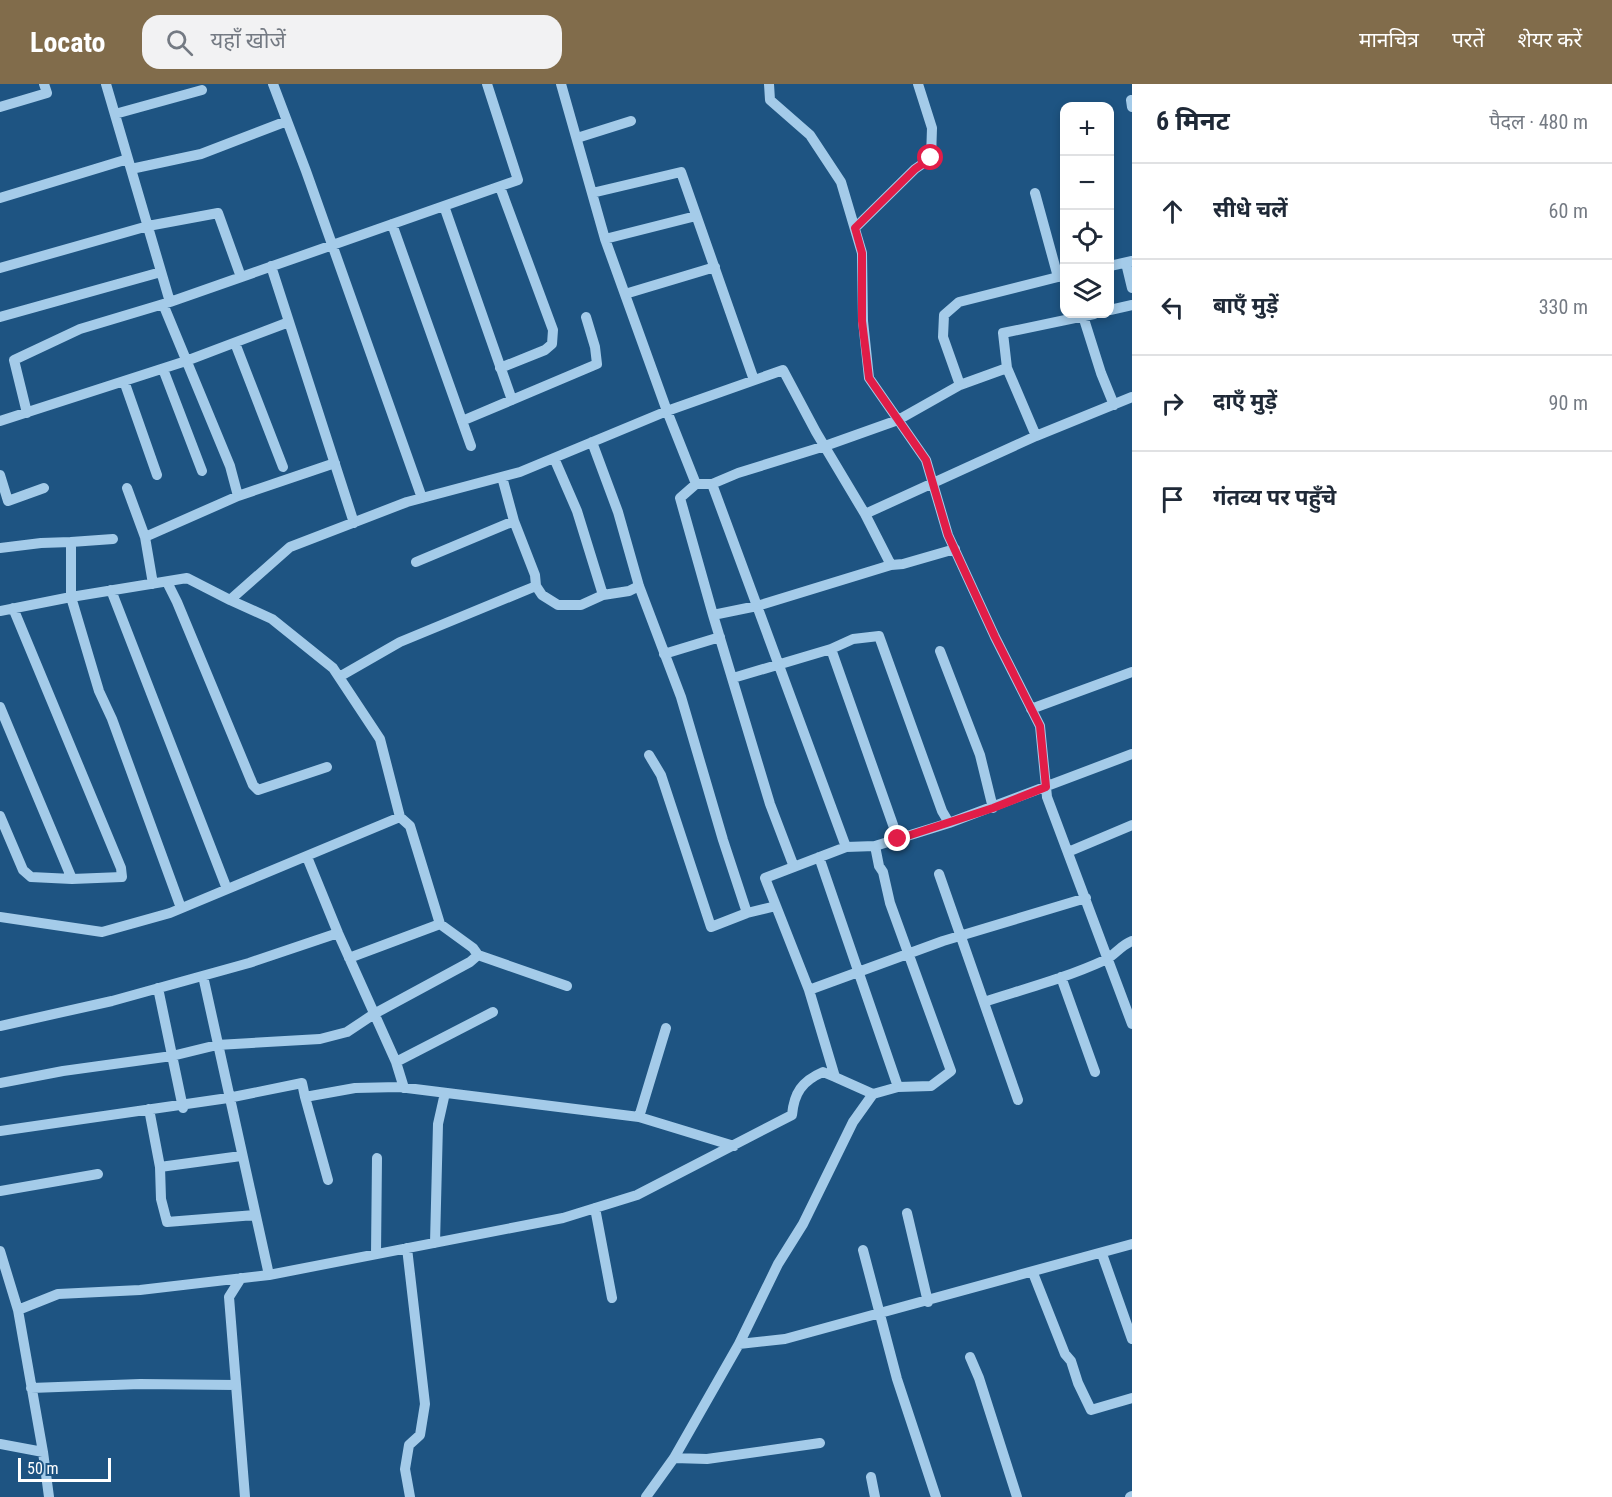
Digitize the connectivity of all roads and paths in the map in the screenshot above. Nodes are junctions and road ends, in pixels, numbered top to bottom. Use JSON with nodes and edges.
{"nodes":[{"id":1,"x":44,"y":84,"type":"edge"},
{"id":2,"x":106,"y":84,"type":"edge"},
{"id":3,"x":273,"y":84,"type":"edge"},
{"id":4,"x":487,"y":84,"type":"edge"},
{"id":5,"x":561,"y":84,"type":"edge"},
{"id":6,"x":768,"y":84,"type":"edge"},
{"id":7,"x":918,"y":84,"type":"edge"},
{"id":8,"x":202,"y":90,"type":"dead end"},
{"id":9,"x":1131,"y":100,"type":"edge"},
{"id":10,"x":0,"y":107,"type":"edge"},
{"id":11,"x":1132,"y":107,"type":"edge"},
{"id":12,"x":115,"y":114,"type":"junction"},
{"id":13,"x":287,"y":121,"type":"junction"},
{"id":14,"x":631,"y":121,"type":"dead end"},
{"id":15,"x":577,"y":138,"type":"junction"},
{"id":16,"x":129,"y":164,"type":"junction"},
{"id":17,"x":500,"y":187,"type":"junction"},
{"id":18,"x":592,"y":193,"type":"junction"},
{"id":19,"x":1035,"y":194,"type":"dead end"},
{"id":20,"x":0,"y":198,"type":"edge"},
{"id":21,"x":444,"y":206,"type":"junction"},
{"id":22,"x":696,"y":216,"type":"junction"},
{"id":23,"x":392,"y":224,"type":"junction"},
{"id":24,"x":148,"y":226,"type":"junction"},
{"id":25,"x":855,"y":228,"type":"junction"},
{"id":26,"x":605,"y":239,"type":"junction"},
{"id":27,"x":332,"y":244,"type":"junction"},
{"id":28,"x":1129,"y":262,"type":"edge"},
{"id":29,"x":1114,"y":265,"type":"edge"},
{"id":30,"x":271,"y":266,"type":"junction"},
{"id":31,"x":715,"y":267,"type":"junction"},
{"id":32,"x":0,"y":268,"type":"edge"},
{"id":33,"x":161,"y":272,"type":"junction"},
{"id":34,"x":1060,"y":274,"type":"edge"},
{"id":35,"x":241,"y":277,"type":"junction"},
{"id":36,"x":1060,"y":277,"type":"edge"},
{"id":37,"x":1132,"y":288,"type":"edge"},
{"id":38,"x":625,"y":294,"type":"junction"},
{"id":39,"x":167,"y":303,"type":"junction"},
{"id":40,"x":1132,"y":305,"type":"edge"},
{"id":41,"x":1114,"y":309,"type":"edge"},
{"id":42,"x":0,"y":317,"type":"edge"},
{"id":43,"x":586,"y":317,"type":"dead end"},
{"id":44,"x":1074,"y":318,"type":"edge"},
{"id":45,"x":1089,"y":318,"type":"edge"},
{"id":46,"x":290,"y":322,"type":"junction"},
{"id":47,"x":235,"y":343,"type":"junction"},
{"id":48,"x":186,"y":362,"type":"junction"},
{"id":49,"x":500,"y":368,"type":"junction"},
{"id":50,"x":1007,"y":368,"type":"junction"},
{"id":51,"x":163,"y":369,"type":"junction"},
{"id":52,"x":754,"y":380,"type":"junction"},
{"id":53,"x":124,"y":381,"type":"junction"},
{"id":54,"x":960,"y":385,"type":"junction"},
{"id":55,"x":1132,"y":398,"type":"edge"},
{"id":56,"x":512,"y":400,"type":"junction"},
{"id":57,"x":1114,"y":405,"type":"junction"},
{"id":58,"x":667,"y":411,"type":"junction"},
{"id":59,"x":27,"y":413,"type":"junction"},
{"id":60,"x":898,"y":420,"type":"junction"},
{"id":61,"x":462,"y":421,"type":"junction"},
{"id":62,"x":0,"y":422,"type":"edge"},
{"id":63,"x":1036,"y":436,"type":"junction"},
{"id":64,"x":592,"y":442,"type":"junction"},
{"id":65,"x":471,"y":446,"type":"dead end"},
{"id":66,"x":825,"y":446,"type":"junction"},
{"id":67,"x":554,"y":458,"type":"junction"},
{"id":68,"x":335,"y":463,"type":"junction"},
{"id":69,"x":283,"y":467,"type":"dead end"},
{"id":70,"x":202,"y":471,"type":"dead end"},
{"id":71,"x":0,"y":475,"type":"edge"},
{"id":72,"x":157,"y":475,"type":"dead end"},
{"id":73,"x":502,"y":477,"type":"junction"},
{"id":74,"x":933,"y":483,"type":"junction"},
{"id":75,"x":696,"y":484,"type":"junction"},
{"id":76,"x":712,"y":484,"type":"junction"},
{"id":77,"x":44,"y":488,"type":"dead end"},
{"id":78,"x":127,"y":488,"type":"dead end"},
{"id":79,"x":238,"y":496,"type":"junction"},
{"id":80,"x":422,"y":498,"type":"junction"},
{"id":81,"x":865,"y":514,"type":"junction"},
{"id":82,"x":514,"y":521,"type":"junction"},
{"id":83,"x":354,"y":523,"type":"junction"},
{"id":84,"x":146,"y":537,"type":"junction"},
{"id":85,"x":113,"y":539,"type":"dead end"},
{"id":86,"x":71,"y":542,"type":"junction"},
{"id":87,"x":0,"y":548,"type":"edge"},
{"id":88,"x":955,"y":549,"type":"junction"},
{"id":89,"x":416,"y":562,"type":"dead end"},
{"id":90,"x":891,"y":564,"type":"junction"},
{"id":91,"x":167,"y":582,"type":"junction"},
{"id":92,"x":153,"y":584,"type":"junction"},
{"id":93,"x":536,"y":586,"type":"junction"},
{"id":94,"x":639,"y":586,"type":"junction"},
{"id":95,"x":111,"y":590,"type":"junction"},
{"id":96,"x":603,"y":596,"type":"junction"},
{"id":97,"x":71,"y":597,"type":"junction"},
{"id":98,"x":230,"y":600,"type":"junction"},
{"id":99,"x":757,"y":606,"type":"junction"},
{"id":100,"x":13,"y":608,"type":"junction"},
{"id":101,"x":0,"y":610,"type":"edge"},
{"id":102,"x":713,"y":615,"type":"junction"},
{"id":103,"x":720,"y":637,"type":"junction"},
{"id":104,"x":831,"y":649,"type":"junction"},
{"id":105,"x":940,"y":651,"type":"dead end"},
{"id":106,"x":664,"y":654,"type":"junction"},
{"id":107,"x":779,"y":665,"type":"junction"},
{"id":108,"x":1132,"y":672,"type":"edge"},
{"id":109,"x":339,"y":677,"type":"junction"},
{"id":110,"x":733,"y":678,"type":"junction"},
{"id":111,"x":0,"y":706,"type":"edge"},
{"id":112,"x":1031,"y":709,"type":"junction"},
{"id":113,"x":1132,"y":754,"type":"edge"},
{"id":114,"x":649,"y":755,"type":"dead end"},
{"id":115,"x":327,"y":767,"type":"dead end"},
{"id":116,"x":1046,"y":787,"type":"junction"},
{"id":117,"x":993,"y":808,"type":"junction"},
{"id":118,"x":0,"y":816,"type":"edge"},
{"id":119,"x":400,"y":817,"type":"junction"},
{"id":120,"x":949,"y":823,"type":"junction"},
{"id":121,"x":1130,"y":826,"type":"edge"},
{"id":122,"x":898,"y":839,"type":"junction"},
{"id":123,"x":1132,"y":839,"type":"edge"},
{"id":124,"x":875,"y":846,"type":"junction"},
{"id":125,"x":846,"y":847,"type":"junction"},
{"id":126,"x":1068,"y":852,"type":"junction"},
{"id":127,"x":307,"y":857,"type":"junction"},
{"id":128,"x":819,"y":857,"type":"junction"},
{"id":129,"x":794,"y":867,"type":"junction"},
{"id":130,"x":939,"y":874,"type":"dead end"},
{"id":131,"x":72,"y":879,"type":"junction"},
{"id":132,"x":227,"y":889,"type":"junction"},
{"id":133,"x":1086,"y":898,"type":"junction"},
{"id":134,"x":776,"y":906,"type":"junction"},
{"id":135,"x":181,"y":908,"type":"junction"},
{"id":136,"x":747,"y":913,"type":"junction"},
{"id":137,"x":0,"y":917,"type":"edge"},
{"id":138,"x":440,"y":924,"type":"junction"},
{"id":139,"x":338,"y":933,"type":"junction"},
{"id":140,"x":961,"y":935,"type":"junction"},
{"id":141,"x":1132,"y":940,"type":"edge"},
{"id":142,"x":909,"y":954,"type":"junction"},
{"id":143,"x":478,"y":955,"type":"junction"},
{"id":144,"x":350,"y":958,"type":"junction"},
{"id":145,"x":1108,"y":958,"type":"junction"},
{"id":146,"x":859,"y":972,"type":"junction"},
{"id":147,"x":203,"y":976,"type":"junction"},
{"id":148,"x":1061,"y":977,"type":"junction"},
{"id":149,"x":567,"y":986,"type":"dead end"},
{"id":150,"x":158,"y":988,"type":"junction"},
{"id":151,"x":809,"y":990,"type":"junction"},
{"id":152,"x":984,"y":1002,"type":"junction"},
{"id":153,"x":493,"y":1012,"type":"dead end"},
{"id":154,"x":374,"y":1014,"type":"junction"},
{"id":155,"x":1132,"y":1024,"type":"edge"},
{"id":156,"x":0,"y":1026,"type":"edge"},
{"id":157,"x":666,"y":1028,"type":"dead end"},
{"id":158,"x":217,"y":1045,"type":"junction"},
{"id":159,"x":172,"y":1056,"type":"junction"},
{"id":160,"x":396,"y":1062,"type":"junction"},
{"id":161,"x":1095,"y":1072,"type":"dead end"},
{"id":162,"x":835,"y":1077,"type":"junction"},
{"id":163,"x":0,"y":1083,"type":"edge"},
{"id":164,"x":898,"y":1087,"type":"junction"},
{"id":165,"x":404,"y":1088,"type":"junction"},
{"id":166,"x":445,"y":1093,"type":"junction"},
{"id":167,"x":873,"y":1094,"type":"junction"},
{"id":168,"x":305,"y":1097,"type":"junction"},
{"id":169,"x":228,"y":1098,"type":"junction"},
{"id":170,"x":1018,"y":1100,"type":"dead end"},
{"id":171,"x":182,"y":1107,"type":"junction"},
{"id":172,"x":149,"y":1109,"type":"junction"},
{"id":173,"x":639,"y":1117,"type":"junction"},
{"id":174,"x":0,"y":1131,"type":"edge"},
{"id":175,"x":734,"y":1146,"type":"junction"},
{"id":176,"x":242,"y":1156,"type":"junction"},
{"id":177,"x":377,"y":1158,"type":"dead end"},
{"id":178,"x":160,"y":1167,"type":"junction"},
{"id":179,"x":98,"y":1174,"type":"dead end"},
{"id":180,"x":328,"y":1180,"type":"dead end"},
{"id":181,"x":0,"y":1191,"type":"edge"},
{"id":182,"x":596,"y":1208,"type":"junction"},
{"id":183,"x":907,"y":1213,"type":"dead end"},
{"id":184,"x":255,"y":1215,"type":"junction"},
{"id":185,"x":435,"y":1243,"type":"junction"},
{"id":186,"x":1132,"y":1244,"type":"edge"},
{"id":187,"x":406,"y":1248,"type":"junction"},
{"id":188,"x":863,"y":1250,"type":"dead end"},
{"id":189,"x":0,"y":1251,"type":"edge"},
{"id":190,"x":376,"y":1254,"type":"junction"},
{"id":191,"x":1102,"y":1254,"type":"junction"},
{"id":192,"x":1033,"y":1273,"type":"junction"},
{"id":193,"x":269,"y":1275,"type":"junction"},
{"id":194,"x":241,"y":1278,"type":"junction"},
{"id":195,"x":612,"y":1298,"type":"dead end"},
{"id":196,"x":928,"y":1302,"type":"junction"},
{"id":197,"x":18,"y":1310,"type":"junction"},
{"id":198,"x":880,"y":1314,"type":"junction"},
{"id":199,"x":1132,"y":1339,"type":"edge"},
{"id":200,"x":739,"y":1344,"type":"junction"},
{"id":201,"x":970,"y":1357,"type":"dead end"},
{"id":202,"x":236,"y":1385,"type":"junction"},
{"id":203,"x":32,"y":1389,"type":"junction"},
{"id":204,"x":1132,"y":1398,"type":"edge"},
{"id":205,"x":820,"y":1443,"type":"dead end"},
{"id":206,"x":0,"y":1444,"type":"edge"},
{"id":207,"x":43,"y":1452,"type":"junction"},
{"id":208,"x":674,"y":1458,"type":"junction"},
{"id":209,"x":871,"y":1477,"type":"dead end"},
{"id":210,"x":49,"y":1497,"type":"edge"},
{"id":211,"x":245,"y":1497,"type":"edge"},
{"id":212,"x":410,"y":1497,"type":"edge"},
{"id":213,"x":646,"y":1497,"type":"edge"},
{"id":214,"x":875,"y":1497,"type":"edge"},
{"id":215,"x":936,"y":1497,"type":"edge"},
{"id":216,"x":1017,"y":1497,"type":"edge"}],
"edges":[{"from":1,"to":10,"type":"street"},
{"from":2,"to":12,"type":"street"},
{"from":3,"to":13,"type":"street"},
{"from":4,"to":17,"type":"street"},
{"from":5,"to":15,"type":"street"},
{"from":6,"to":25,"type":"street"},
{"from":7,"to":25,"type":"street"},
{"from":8,"to":12,"type":"street"},
{"from":9,"to":11,"type":"street"},
{"from":12,"to":16,"type":"street"},
{"from":13,"to":16,"type":"street"},
{"from":13,"to":27,"type":"street"},
{"from":14,"to":15,"type":"street"},
{"from":15,"to":18,"type":"street"},
{"from":16,"to":20,"type":"street"},
{"from":16,"to":24,"type":"street"},
{"from":17,"to":21,"type":"street"},
{"from":17,"to":49,"type":"street"},
{"from":18,"to":22,"type":"street"},
{"from":18,"to":26,"type":"street"},
{"from":19,"to":34,"type":"street"},
{"from":21,"to":23,"type":"street"},
{"from":21,"to":49,"type":"street"},
{"from":22,"to":26,"type":"street"},
{"from":22,"to":31,"type":"street"},
{"from":23,"to":27,"type":"street"},
{"from":23,"to":61,"type":"street"},
{"from":24,"to":32,"type":"street"},
{"from":24,"to":33,"type":"street"},
{"from":24,"to":35,"type":"street"},
{"from":25,"to":60,"type":"street"},
{"from":26,"to":38,"type":"street"},
{"from":27,"to":30,"type":"street"},
{"from":27,"to":80,"type":"street"},
{"from":28,"to":29,"type":"street"},
{"from":28,"to":37,"type":"street"},
{"from":30,"to":35,"type":"street"},
{"from":30,"to":46,"type":"street"},
{"from":31,"to":38,"type":"street"},
{"from":31,"to":52,"type":"street"},
{"from":33,"to":39,"type":"street"},
{"from":33,"to":42,"type":"street"},
{"from":35,"to":39,"type":"street"},
{"from":36,"to":54,"type":"street"},
{"from":38,"to":58,"type":"street"},
{"from":39,"to":48,"type":"street"},
{"from":39,"to":59,"type":"street"},
{"from":40,"to":41,"type":"street"},
{"from":43,"to":56,"type":"street"},
{"from":44,"to":50,"type":"street"},
{"from":45,"to":57,"type":"street"},
{"from":46,"to":47,"type":"street"},
{"from":46,"to":68,"type":"street"},
{"from":47,"to":48,"type":"street"},
{"from":47,"to":69,"type":"street"},
{"from":48,"to":51,"type":"street"},
{"from":48,"to":79,"type":"street"},
{"from":49,"to":56,"type":"street"},
{"from":50,"to":54,"type":"street"},
{"from":50,"to":63,"type":"street"},
{"from":51,"to":53,"type":"street"},
{"from":51,"to":70,"type":"street"},
{"from":52,"to":58,"type":"street"},
{"from":52,"to":66,"type":"street"},
{"from":53,"to":59,"type":"street"},
{"from":53,"to":72,"type":"street"},
{"from":54,"to":60,"type":"street"},
{"from":55,"to":57,"type":"street"},
{"from":56,"to":61,"type":"street"},
{"from":57,"to":63,"type":"street"},
{"from":58,"to":64,"type":"street"},
{"from":58,"to":75,"type":"street"},
{"from":59,"to":62,"type":"street"},
{"from":60,"to":66,"type":"street"},
{"from":60,"to":74,"type":"street"},
{"from":61,"to":65,"type":"street"},
{"from":63,"to":74,"type":"street"},
{"from":64,"to":67,"type":"street"},
{"from":64,"to":94,"type":"street"},
{"from":66,"to":76,"type":"street"},
{"from":66,"to":81,"type":"street"},
{"from":67,"to":73,"type":"street"},
{"from":67,"to":96,"type":"street"},
{"from":68,"to":79,"type":"street"},
{"from":68,"to":83,"type":"street"},
{"from":71,"to":77,"type":"street"},
{"from":73,"to":80,"type":"street"},
{"from":73,"to":82,"type":"street"},
{"from":74,"to":81,"type":"street"},
{"from":74,"to":88,"type":"street"},
{"from":75,"to":76,"type":"street"},
{"from":75,"to":102,"type":"street"},
{"from":76,"to":99,"type":"street"},
{"from":78,"to":84,"type":"street"},
{"from":79,"to":84,"type":"street"},
{"from":80,"to":83,"type":"street"},
{"from":81,"to":90,"type":"street"},
{"from":82,"to":89,"type":"street"},
{"from":82,"to":93,"type":"street"},
{"from":83,"to":98,"type":"street"},
{"from":84,"to":92,"type":"street"},
{"from":85,"to":86,"type":"street"},
{"from":86,"to":87,"type":"street"},
{"from":86,"to":97,"type":"street"},
{"from":88,"to":90,"type":"street"},
{"from":88,"to":112,"type":"street"},
{"from":90,"to":99,"type":"street"},
{"from":91,"to":92,"type":"street"},
{"from":91,"to":98,"type":"street"},
{"from":91,"to":115,"type":"street"},
{"from":92,"to":95,"type":"street"},
{"from":93,"to":96,"type":"street"},
{"from":93,"to":109,"type":"street"},
{"from":94,"to":96,"type":"street"},
{"from":94,"to":106,"type":"street"},
{"from":95,"to":97,"type":"street"},
{"from":95,"to":132,"type":"street"},
{"from":97,"to":100,"type":"street"},
{"from":97,"to":135,"type":"street"},
{"from":98,"to":109,"type":"street"},
{"from":99,"to":102,"type":"street"},
{"from":99,"to":107,"type":"street"},
{"from":100,"to":101,"type":"street"},
{"from":100,"to":131,"type":"street"},
{"from":102,"to":103,"type":"street"},
{"from":103,"to":106,"type":"street"},
{"from":103,"to":110,"type":"street"},
{"from":104,"to":107,"type":"street"},
{"from":104,"to":120,"type":"street"},
{"from":104,"to":122,"type":"street"},
{"from":105,"to":117,"type":"street"},
{"from":106,"to":136,"type":"street"},
{"from":107,"to":110,"type":"street"},
{"from":107,"to":125,"type":"street"},
{"from":108,"to":112,"type":"street"},
{"from":109,"to":119,"type":"street"},
{"from":110,"to":129,"type":"street"},
{"from":111,"to":131,"type":"street"},
{"from":112,"to":116,"type":"street"},
{"from":113,"to":116,"type":"street"},
{"from":114,"to":136,"type":"street"},
{"from":116,"to":117,"type":"street"},
{"from":116,"to":126,"type":"street"},
{"from":117,"to":120,"type":"street"},
{"from":118,"to":131,"type":"street"},
{"from":119,"to":127,"type":"street"},
{"from":119,"to":138,"type":"street"},
{"from":120,"to":122,"type":"street"},
{"from":121,"to":123,"type":"street"},
{"from":121,"to":126,"type":"street"},
{"from":122,"to":124,"type":"street"},
{"from":124,"to":125,"type":"street"},
{"from":124,"to":142,"type":"street"},
{"from":125,"to":128,"type":"street"},
{"from":126,"to":133,"type":"street"},
{"from":127,"to":132,"type":"street"},
{"from":127,"to":139,"type":"street"},
{"from":128,"to":129,"type":"street"},
{"from":128,"to":146,"type":"street"},
{"from":129,"to":134,"type":"street"},
{"from":130,"to":140,"type":"street"},
{"from":132,"to":135,"type":"street"},
{"from":133,"to":140,"type":"street"},
{"from":133,"to":145,"type":"street"},
{"from":134,"to":136,"type":"street"},
{"from":134,"to":151,"type":"street"},
{"from":135,"to":137,"type":"street"},
{"from":138,"to":143,"type":"street"},
{"from":138,"to":144,"type":"street"},
{"from":139,"to":144,"type":"street"},
{"from":139,"to":147,"type":"street"},
{"from":140,"to":142,"type":"street"},
{"from":140,"to":152,"type":"street"},
{"from":141,"to":145,"type":"street"},
{"from":142,"to":146,"type":"street"},
{"from":142,"to":164,"type":"street"},
{"from":143,"to":149,"type":"street"},
{"from":143,"to":154,"type":"street"},
{"from":144,"to":154,"type":"street"},
{"from":145,"to":148,"type":"street"},
{"from":145,"to":155,"type":"street"},
{"from":146,"to":151,"type":"street"},
{"from":146,"to":164,"type":"street"},
{"from":147,"to":150,"type":"street"},
{"from":147,"to":158,"type":"street"},
{"from":148,"to":152,"type":"street"},
{"from":148,"to":161,"type":"street"},
{"from":150,"to":156,"type":"street"},
{"from":150,"to":159,"type":"street"},
{"from":151,"to":162,"type":"street"},
{"from":152,"to":170,"type":"street"},
{"from":153,"to":160,"type":"street"},
{"from":154,"to":158,"type":"street"},
{"from":154,"to":160,"type":"street"},
{"from":157,"to":173,"type":"street"},
{"from":158,"to":159,"type":"street"},
{"from":158,"to":169,"type":"street"},
{"from":159,"to":163,"type":"street"},
{"from":159,"to":171,"type":"street"},
{"from":160,"to":165,"type":"street"},
{"from":162,"to":167,"type":"street"},
{"from":162,"to":175,"type":"street"},
{"from":164,"to":167,"type":"street"},
{"from":165,"to":166,"type":"street"},
{"from":165,"to":168,"type":"street"},
{"from":166,"to":173,"type":"street"},
{"from":166,"to":185,"type":"street"},
{"from":167,"to":200,"type":"street"},
{"from":168,"to":169,"type":"street"},
{"from":168,"to":180,"type":"street"},
{"from":169,"to":171,"type":"street"},
{"from":169,"to":176,"type":"street"},
{"from":171,"to":172,"type":"street"},
{"from":172,"to":174,"type":"street"},
{"from":172,"to":178,"type":"street"},
{"from":173,"to":175,"type":"street"},
{"from":175,"to":182,"type":"street"},
{"from":176,"to":178,"type":"street"},
{"from":176,"to":184,"type":"street"},
{"from":177,"to":190,"type":"street"},
{"from":178,"to":184,"type":"street"},
{"from":179,"to":181,"type":"street"},
{"from":182,"to":185,"type":"street"},
{"from":182,"to":195,"type":"street"},
{"from":183,"to":196,"type":"street"},
{"from":184,"to":193,"type":"street"},
{"from":185,"to":187,"type":"street"},
{"from":186,"to":191,"type":"street"},
{"from":187,"to":190,"type":"street"},
{"from":187,"to":212,"type":"street"},
{"from":188,"to":198,"type":"street"},
{"from":189,"to":197,"type":"street"},
{"from":190,"to":193,"type":"street"},
{"from":191,"to":192,"type":"street"},
{"from":191,"to":199,"type":"street"},
{"from":192,"to":196,"type":"street"},
{"from":192,"to":204,"type":"street"},
{"from":193,"to":194,"type":"street"},
{"from":194,"to":197,"type":"street"},
{"from":194,"to":202,"type":"street"},
{"from":196,"to":198,"type":"street"},
{"from":197,"to":203,"type":"street"},
{"from":198,"to":200,"type":"street"},
{"from":198,"to":215,"type":"street"},
{"from":200,"to":208,"type":"street"},
{"from":201,"to":216,"type":"street"},
{"from":202,"to":203,"type":"street"},
{"from":202,"to":211,"type":"street"},
{"from":203,"to":207,"type":"street"},
{"from":205,"to":208,"type":"street"},
{"from":206,"to":207,"type":"street"},
{"from":207,"to":210,"type":"street"},
{"from":208,"to":213,"type":"street"},
{"from":209,"to":214,"type":"street"}]}
